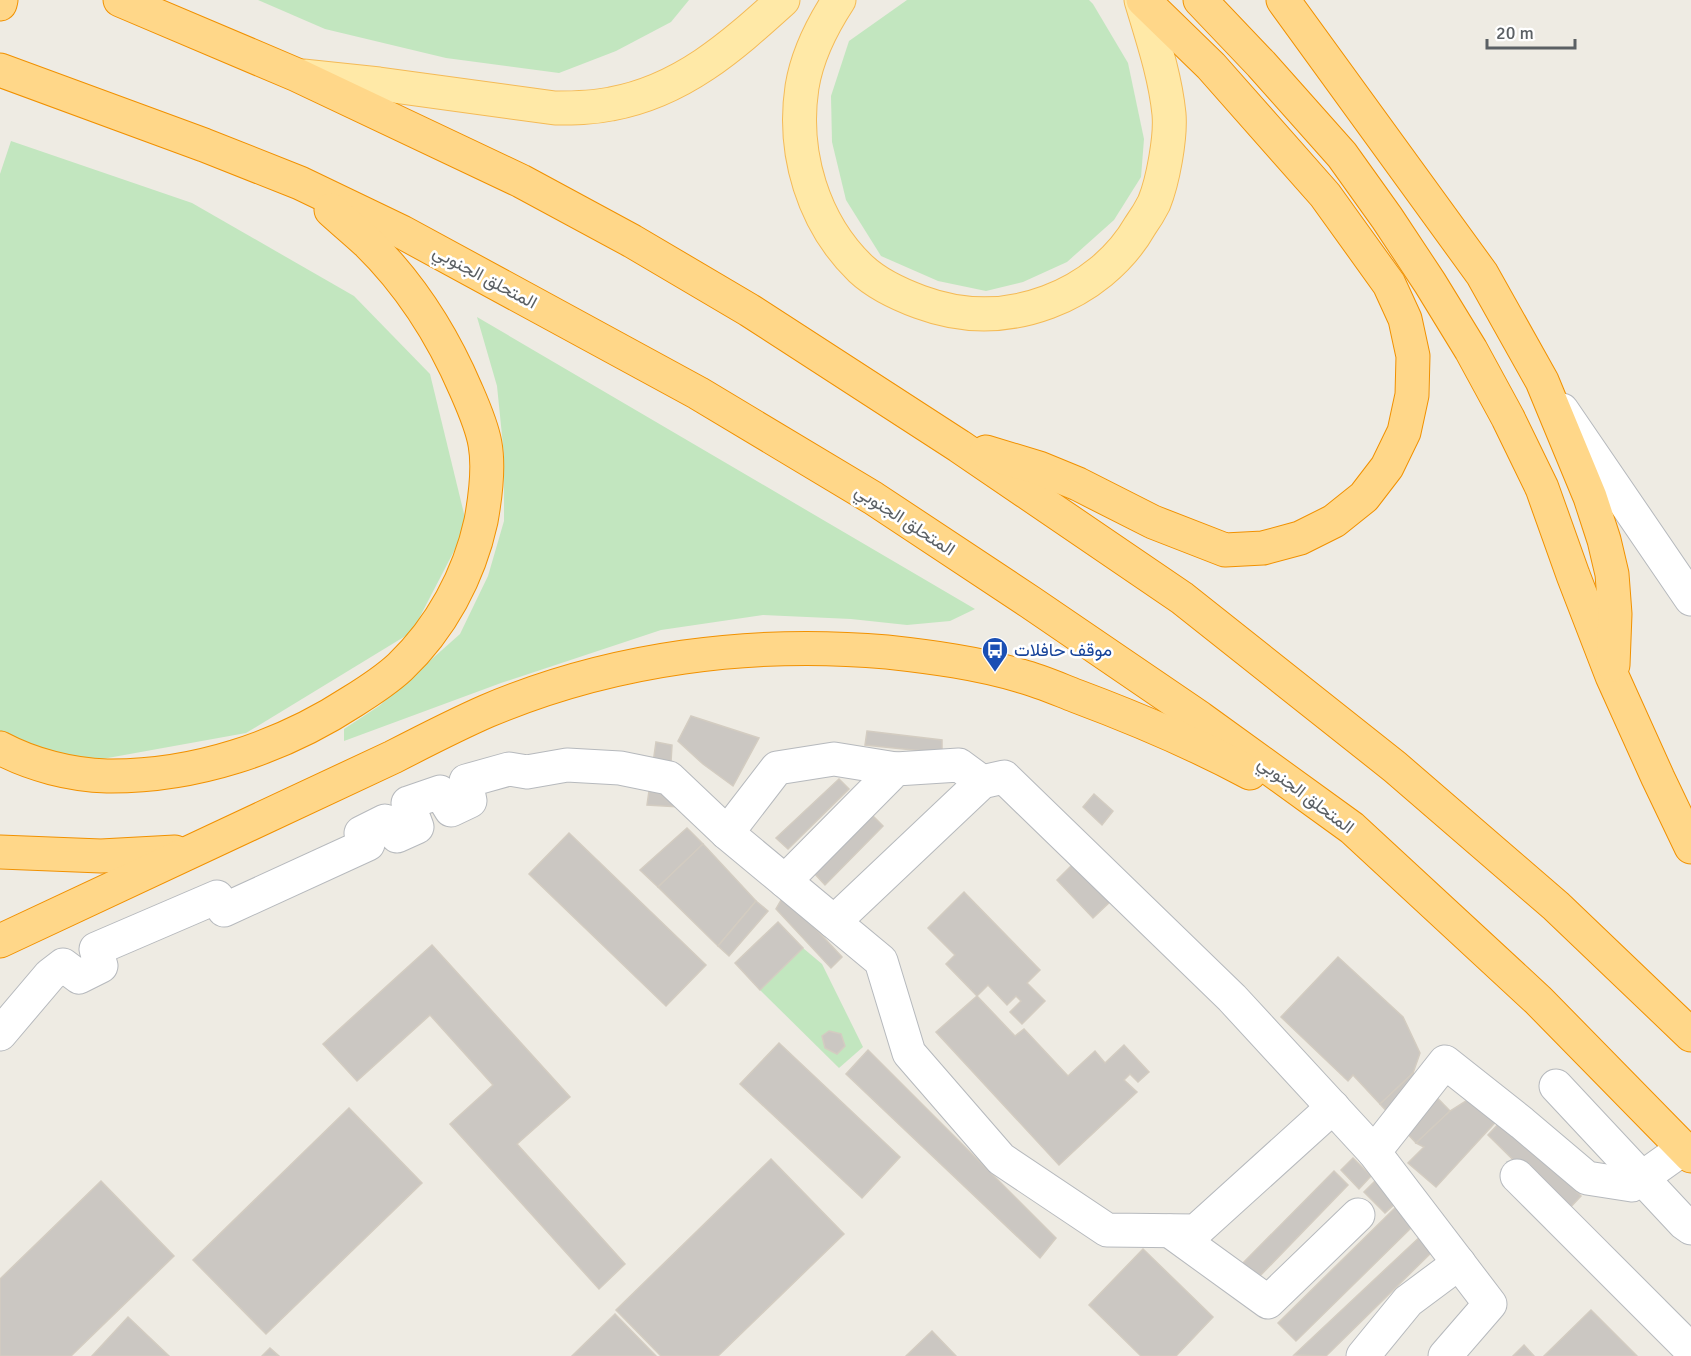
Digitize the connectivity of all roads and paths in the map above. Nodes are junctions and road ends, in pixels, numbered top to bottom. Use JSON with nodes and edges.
{"nodes":[{"id":1,"x":120,"y":0,"type":"edge"},
{"id":2,"x":783,"y":0,"type":"edge"},
{"id":3,"x":839,"y":0,"type":"edge"},
{"id":4,"x":1142,"y":0,"type":"edge"},
{"id":5,"x":1200,"y":0,"type":"edge"},
{"id":6,"x":1283,"y":0,"type":"edge"},
{"id":7,"x":0,"y":70,"type":"edge"},
{"id":8,"x":297,"y":75,"type":"junction"},
{"id":9,"x":300,"y":183,"type":"junction"},
{"id":10,"x":1542,"y":381,"type":"junction"},
{"id":11,"x":959,"y":446,"type":"junction"},
{"id":12,"x":1691,"y":599,"type":"edge"},
{"id":13,"x":1612,"y":676,"type":"junction"},
{"id":14,"x":0,"y":748,"type":"edge"},
{"id":15,"x":896,"y":769,"type":"junction"},
{"id":16,"x":982,"y":782,"type":"junction"},
{"id":17,"x":1352,"y":828,"type":"junction"},
{"id":18,"x":727,"y":833,"type":"junction"},
{"id":19,"x":1691,"y":847,"type":"edge"},
{"id":20,"x":0,"y":852,"type":"edge"},
{"id":21,"x":192,"y":852,"type":"junction"},
{"id":22,"x":785,"y":881,"type":"junction"},
{"id":23,"x":834,"y":922,"type":"junction"},
{"id":24,"x":0,"y":941,"type":"edge"},
{"id":25,"x":0,"y":1034,"type":"edge"},
{"id":26,"x":1691,"y":1035,"type":"edge"},
{"id":27,"x":1556,"y":1086,"type":"dead end"},
{"id":28,"x":1332,"y":1107,"type":"junction"},
{"id":29,"x":1374,"y":1152,"type":"junction"},
{"id":30,"x":1688,"y":1152,"type":"edge"},
{"id":31,"x":1517,"y":1176,"type":"dead end"},
{"id":32,"x":1641,"y":1178,"type":"junction"},
{"id":33,"x":1358,"y":1215,"type":"dead end"},
{"id":34,"x":1691,"y":1228,"type":"edge"},
{"id":35,"x":1170,"y":1231,"type":"junction"},
{"id":36,"x":1459,"y":1263,"type":"junction"},
{"id":37,"x":1691,"y":1350,"type":"edge"},
{"id":38,"x":1363,"y":1356,"type":"edge"},
{"id":39,"x":1445,"y":1356,"type":"edge"}],
"edges":[{"from":1,"to":8,"type":"highway"},
{"from":2,"to":8,"type":"main road"},
{"from":3,"to":4,"type":"main road"},
{"from":4,"to":11,"type":"highway"},
{"from":5,"to":13,"type":"highway"},
{"from":6,"to":10,"type":"highway"},
{"from":7,"to":9,"type":"highway","name":"المتحلق الجنوبي"},
{"from":8,"to":11,"type":"highway"},
{"from":9,"to":14,"type":"highway"},
{"from":9,"to":17,"type":"highway","name":"المتحلق الجنوبي"},
{"from":10,"to":12,"type":"street"},
{"from":10,"to":13,"type":"highway"},
{"from":11,"to":26,"type":"highway"},
{"from":13,"to":19,"type":"highway"},
{"from":15,"to":16,"type":"street"},
{"from":15,"to":18,"type":"street"},
{"from":15,"to":22,"type":"street"},
{"from":16,"to":23,"type":"street"},
{"from":16,"to":28,"type":"street"},
{"from":17,"to":21,"type":"highway"},
{"from":17,"to":30,"type":"highway","name":"المتحلق الجنوبي"},
{"from":18,"to":22,"type":"street"},
{"from":18,"to":25,"type":"street"},
{"from":20,"to":21,"type":"highway"},
{"from":21,"to":24,"type":"highway"},
{"from":22,"to":23,"type":"street"},
{"from":23,"to":35,"type":"street"},
{"from":27,"to":32,"type":"street"},
{"from":28,"to":29,"type":"street"},
{"from":28,"to":35,"type":"street"},
{"from":29,"to":32,"type":"street"},
{"from":29,"to":36,"type":"street"},
{"from":30,"to":32,"type":"street"},
{"from":31,"to":37,"type":"street"},
{"from":32,"to":34,"type":"street"},
{"from":33,"to":35,"type":"street"},
{"from":36,"to":38,"type":"street"},
{"from":36,"to":39,"type":"street"}]}
